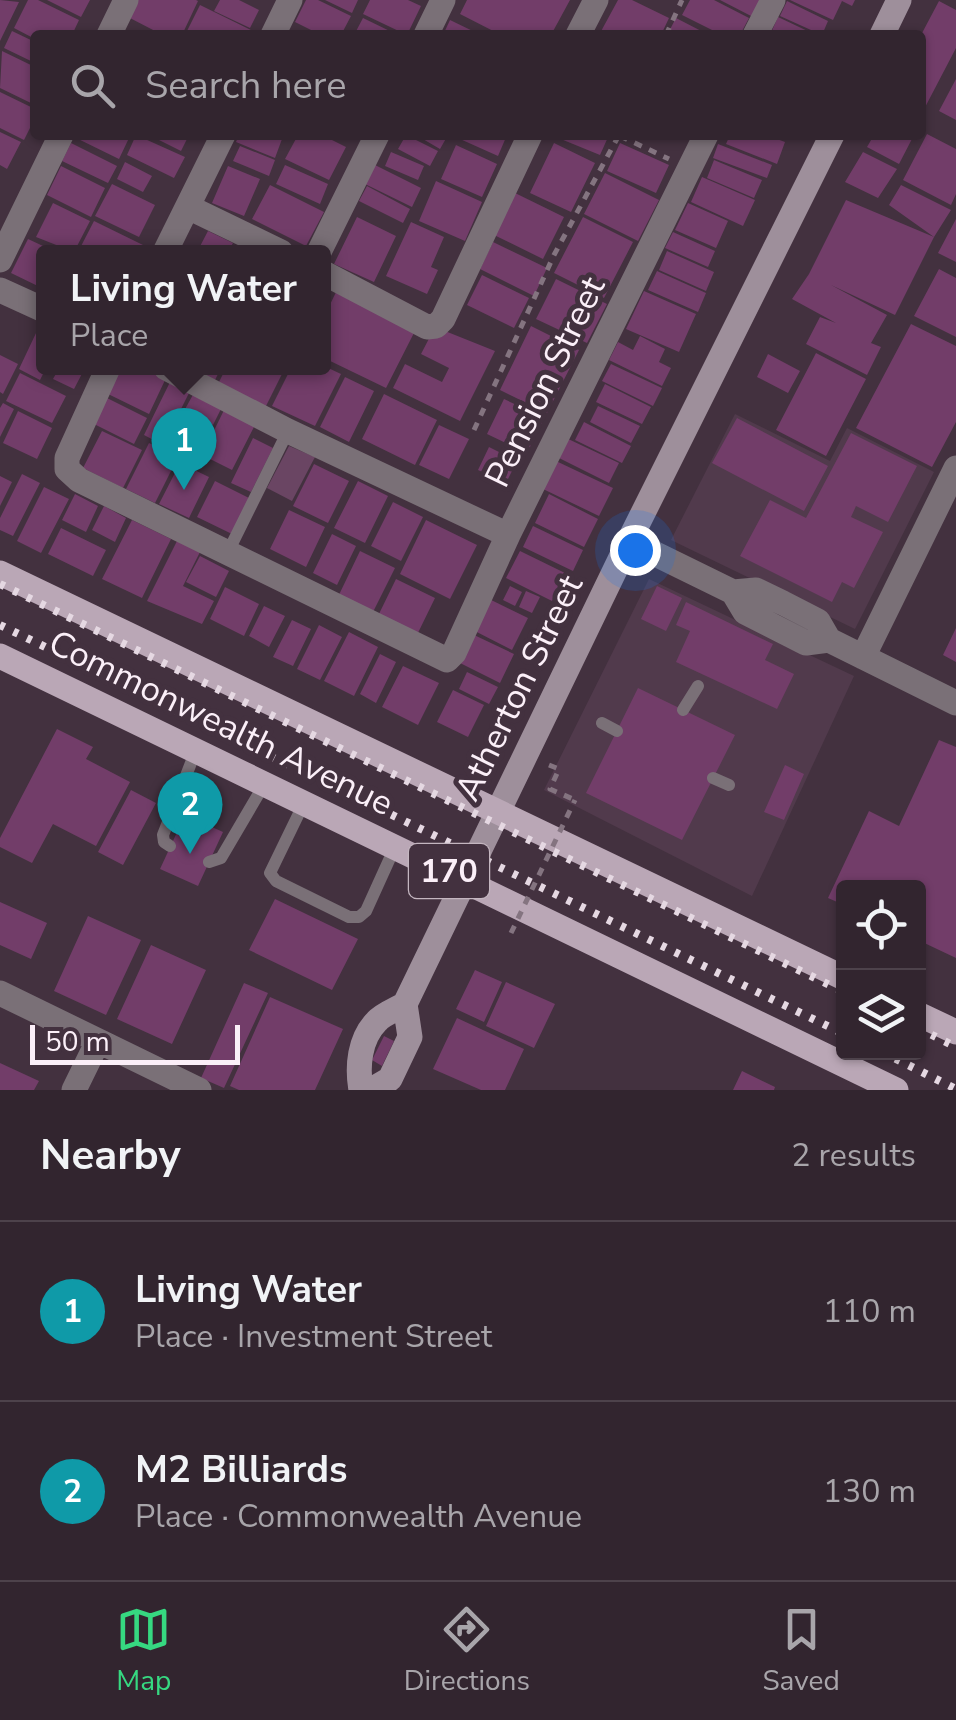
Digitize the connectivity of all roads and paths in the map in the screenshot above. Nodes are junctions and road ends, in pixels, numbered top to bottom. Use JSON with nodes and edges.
{"nodes":[{"id":1,"x":126,"y":0,"type":"edge"},
{"id":2,"x":290,"y":0,"type":"edge"},
{"id":3,"x":443,"y":0,"type":"edge"},
{"id":4,"x":596,"y":0,"type":"edge"},
{"id":5,"x":682,"y":0,"type":"edge"},
{"id":6,"x":773,"y":0,"type":"edge"},
{"id":7,"x":899,"y":0,"type":"edge"},
{"id":8,"x":111,"y":30,"type":"edge"},
{"id":9,"x":275,"y":30,"type":"edge"},
{"id":10,"x":428,"y":30,"type":"edge"},
{"id":11,"x":581,"y":30,"type":"edge"},
{"id":12,"x":668,"y":30,"type":"edge"},
{"id":13,"x":758,"y":30,"type":"edge"},
{"id":14,"x":884,"y":30,"type":"edge"},
{"id":15,"x":59,"y":140,"type":"edge"},
{"id":16,"x":222,"y":140,"type":"edge"},
{"id":17,"x":375,"y":140,"type":"edge"},
{"id":18,"x":528,"y":140,"type":"edge"},
{"id":19,"x":615,"y":140,"type":"edge"},
{"id":20,"x":628,"y":140,"type":"edge"},
{"id":21,"x":704,"y":140,"type":"edge"},
{"id":22,"x":830,"y":140,"type":"edge"},
{"id":23,"x":689,"y":169,"type":"junction"},
{"id":24,"x":188,"y":208,"type":"junction"},
{"id":25,"x":169,"y":245,"type":"edge"},
{"id":26,"x":267,"y":245,"type":"edge"},
{"id":27,"x":322,"y":245,"type":"edge"},
{"id":28,"x":0,"y":260,"type":"edge"},
{"id":29,"x":331,"y":278,"type":"edge"},
{"id":30,"x":0,"y":290,"type":"edge"},
{"id":31,"x":36,"y":306,"type":"edge"},
{"id":32,"x":105,"y":375,"type":"edge"},
{"id":33,"x":180,"y":375,"type":"edge"},
{"id":34,"x":288,"y":430,"type":"junction"},
{"id":35,"x":474,"y":430,"type":"dead end"},
{"id":36,"x":956,"y":468,"type":"edge"},
{"id":37,"x":508,"y":536,"type":"junction"},
{"id":38,"x":629,"y":541,"type":"junction"},
{"id":39,"x":226,"y":554,"type":"junction"},
{"id":40,"x":0,"y":573,"type":"edge"},
{"id":41,"x":0,"y":656,"type":"edge"},
{"id":42,"x":863,"y":658,"type":"junction"},
{"id":43,"x":698,"y":686,"type":"dead end"},
{"id":44,"x":956,"y":703,"type":"edge"},
{"id":45,"x":683,"y":710,"type":"dead end"},
{"id":46,"x":602,"y":723,"type":"dead end"},
{"id":47,"x":616,"y":731,"type":"dead end"},
{"id":48,"x":196,"y":750,"type":"junction"},
{"id":49,"x":550,"y":765,"type":"dead end"},
{"id":50,"x":713,"y":778,"type":"dead end"},
{"id":51,"x":266,"y":783,"type":"junction"},
{"id":52,"x":729,"y":785,"type":"dead end"},
{"id":53,"x":303,"y":805,"type":"junction"},
{"id":54,"x":498,"y":812,"type":"junction"},
{"id":55,"x":395,"y":845,"type":"junction"},
{"id":56,"x":170,"y":846,"type":"dead end"},
{"id":57,"x":209,"y":862,"type":"dead end"},
{"id":58,"x":466,"y":879,"type":"junction"},
{"id":59,"x":511,"y":933,"type":"dead end"},
{"id":60,"x":836,"y":974,"type":"edge"},
{"id":61,"x":0,"y":993,"type":"edge"},
{"id":62,"x":405,"y":1004,"type":"junction"},
{"id":63,"x":926,"y":1018,"type":"edge"},
{"id":64,"x":956,"y":1032,"type":"edge"},
{"id":65,"x":98,"y":1041,"type":"junction"},
{"id":66,"x":74,"y":1090,"type":"edge"},
{"id":67,"x":200,"y":1090,"type":"edge"},
{"id":68,"x":360,"y":1090,"type":"edge"},
{"id":69,"x":371,"y":1090,"type":"edge"},
{"id":70,"x":896,"y":1090,"type":"edge"}],
"edges":[{"from":1,"to":8,"type":"street"},
{"from":2,"to":9,"type":"street"},
{"from":3,"to":10,"type":"street"},
{"from":4,"to":11,"type":"street"},
{"from":5,"to":12,"type":"path"},
{"from":6,"to":13,"type":"street"},
{"from":7,"to":14,"type":"street"},
{"from":15,"to":28,"type":"street"},
{"from":16,"to":24,"type":"street"},
{"from":17,"to":27,"type":"street"},
{"from":18,"to":29,"type":"street"},
{"from":19,"to":35,"type":"path"},
{"from":20,"to":23,"type":"path"},
{"from":21,"to":23,"type":"street","name":"Pension Street"},
{"from":22,"to":38,"type":"street","name":"Atherton Street"},
{"from":23,"to":37,"type":"street","name":"Pension Street"},
{"from":24,"to":25,"type":"street"},
{"from":24,"to":26,"type":"street"},
{"from":30,"to":31,"type":"street"},
{"from":32,"to":39,"type":"street"},
{"from":33,"to":34,"type":"street"},
{"from":34,"to":37,"type":"street"},
{"from":34,"to":39,"type":"lane"},
{"from":36,"to":42,"type":"street"},
{"from":37,"to":39,"type":"street","name":"Pension Street"},
{"from":38,"to":42,"type":"street"},
{"from":38,"to":54,"type":"street","name":"Atherton Street"},
{"from":40,"to":54,"type":"main road","name":"Commonwealth Avenue","number":"170"},
{"from":41,"to":48,"type":"main road","name":"Commonwealth Avenue","number":"170"},
{"from":42,"to":44,"type":"street"},
{"from":43,"to":45,"type":"lane"},
{"from":46,"to":47,"type":"lane"},
{"from":48,"to":51,"type":"main road","name":"Commonwealth Avenue","number":"170"},
{"from":48,"to":56,"type":"lane"},
{"from":49,"to":59,"type":"path","bridge":true},
{"from":50,"to":52,"type":"lane"},
{"from":51,"to":53,"type":"main road","name":"Commonwealth Avenue","number":"170"},
{"from":51,"to":57,"type":"lane"},
{"from":53,"to":55,"type":"main road","name":"Commonwealth Avenue","number":"170"},
{"from":53,"to":55,"type":"lane"},
{"from":54,"to":58,"type":"street","name":"Atherton Street"},
{"from":54,"to":60,"type":"main road","name":"Commonwealth Avenue","number":"170"},
{"from":55,"to":58,"type":"main road","name":"Commonwealth Avenue","number":"170"},
{"from":58,"to":62,"type":"street","name":"Atherton Street"},
{"from":58,"to":70,"type":"main road","name":"Commonwealth Avenue","number":"170"},
{"from":61,"to":65,"type":"street"},
{"from":62,"to":68,"type":"street","name":"Atherton Street"},
{"from":62,"to":69,"type":"street","name":"Atherton Street"},
{"from":63,"to":64,"type":"main road"},
{"from":65,"to":66,"type":"street"},
{"from":65,"to":67,"type":"street"}]}
